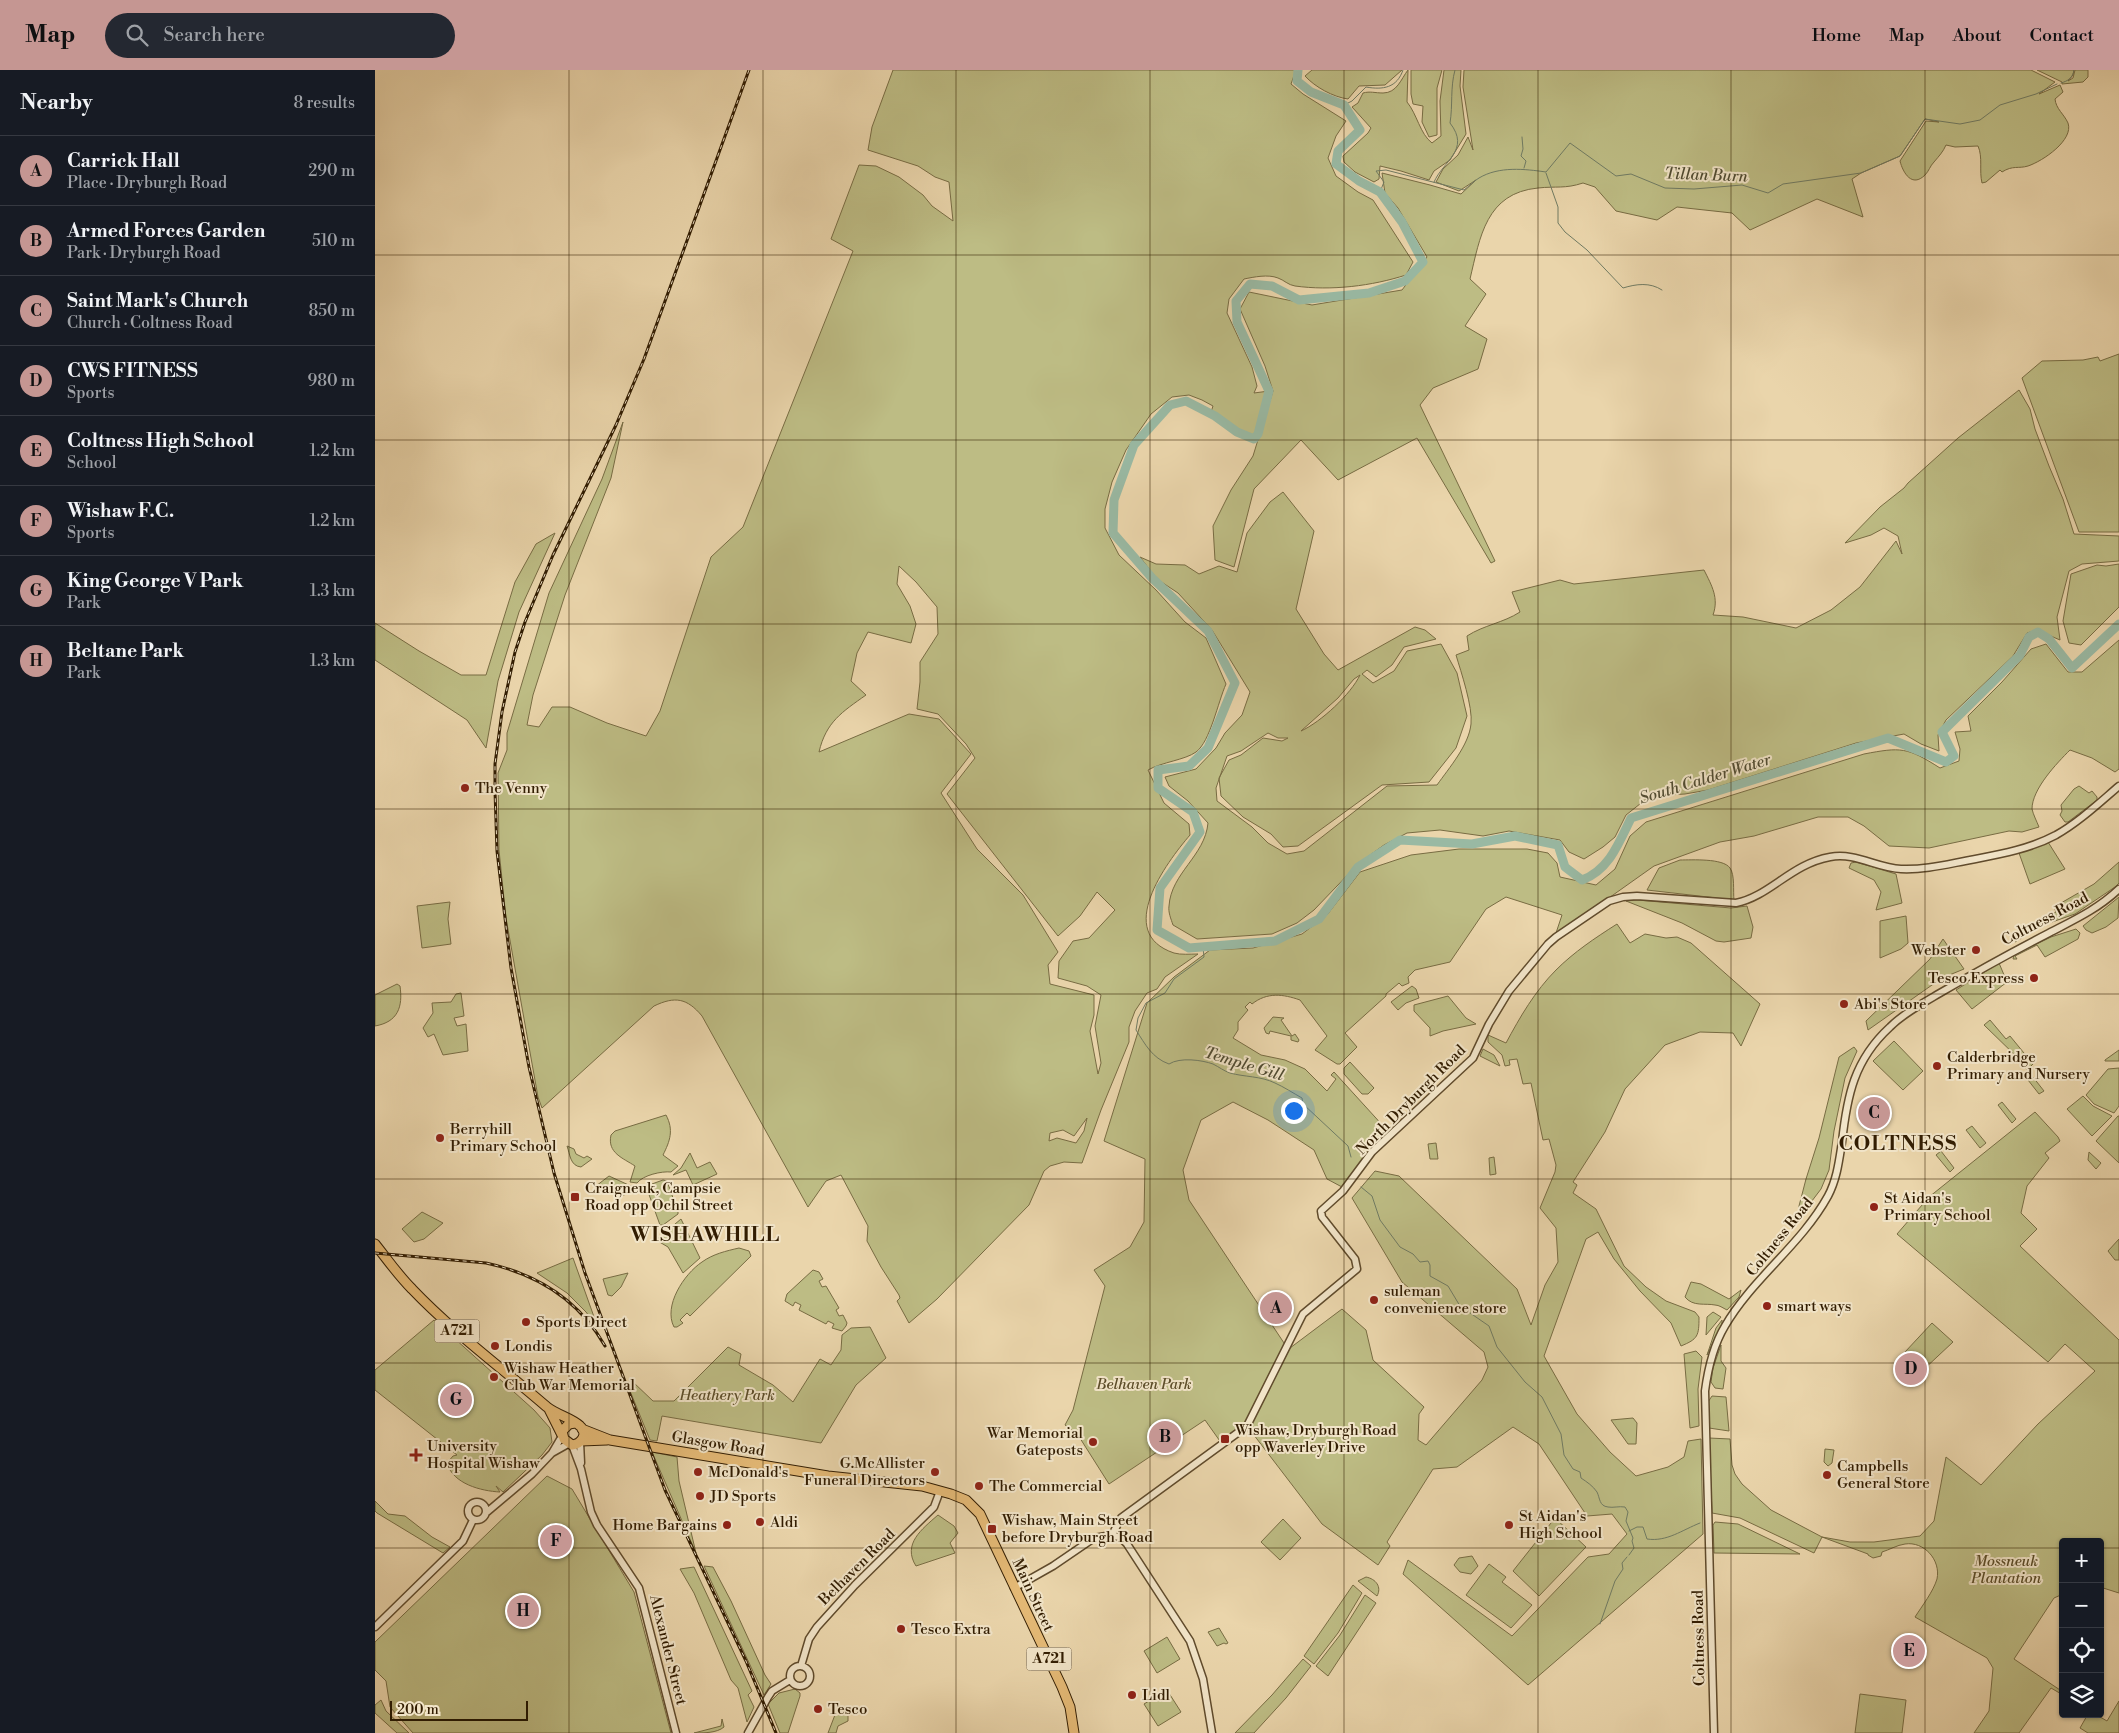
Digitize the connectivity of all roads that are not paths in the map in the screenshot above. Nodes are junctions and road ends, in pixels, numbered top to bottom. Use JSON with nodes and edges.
{"nodes":[{"id":1,"x":2119,"y":786,"type":"edge"},
{"id":2,"x":2119,"y":889,"type":"edge"},
{"id":3,"x":375,"y":1244,"type":"edge"},
{"id":4,"x":549,"y":1408,"type":"junction"},
{"id":5,"x":579,"y":1426,"type":"junction"},
{"id":6,"x":571,"y":1440,"type":"junction"},
{"id":7,"x":610,"y":1440,"type":"junction"},
{"id":8,"x":940,"y":1491,"type":"junction"},
{"id":9,"x":487,"y":1512,"type":"junction"},
{"id":10,"x":473,"y":1520,"type":"junction"},
{"id":11,"x":1112,"y":1535,"type":"junction"},
{"id":12,"x":1014,"y":1588,"type":"junction"},
{"id":13,"x":375,"y":1627,"type":"edge"},
{"id":14,"x":801,"y":1666,"type":"junction"},
{"id":15,"x":790,"y":1680,"type":"junction"},
{"id":16,"x":676,"y":1733,"type":"edge"},
{"id":17,"x":748,"y":1733,"type":"edge"},
{"id":18,"x":1074,"y":1733,"type":"edge"},
{"id":19,"x":1212,"y":1733,"type":"edge"},
{"id":20,"x":1714,"y":1733,"type":"edge"}],
"edges":[{"from":1,"to":11,"type":"street","name":"North Dryburgh Road"},
{"from":2,"to":20,"type":"street","name":"Coltness Road"},
{"from":3,"to":4,"type":"main road","name":"Glasgow Road","number":"A721"},
{"from":4,"to":5,"type":"main road","name":"Glasgow Road","number":"A721"},
{"from":4,"to":6,"type":"main road","name":"Glasgow Road","number":"A721"},
{"from":5,"to":6,"type":"main road"},
{"from":5,"to":6,"type":"main road"},
{"from":5,"to":7,"type":"main road","name":"Glasgow Road","number":"A721"},
{"from":6,"to":7,"type":"main road","name":"Glasgow Road","number":"A721"},
{"from":6,"to":9,"type":"street"},
{"from":6,"to":16,"type":"street","name":"Alexander Street"},
{"from":7,"to":8,"type":"main road","name":"Glasgow Road","number":"A721"},
{"from":8,"to":12,"type":"main road","name":"Main Street","number":"A721"},
{"from":8,"to":14,"type":"street","name":"Belhaven Road"},
{"from":9,"to":10,"type":"street"},
{"from":9,"to":10,"type":"street"},
{"from":10,"to":13,"type":"street"},
{"from":11,"to":12,"type":"street"},
{"from":11,"to":19,"type":"street"},
{"from":12,"to":18,"type":"main road","name":"Main Street","number":"A721"},
{"from":14,"to":15,"type":"street","name":"Belhaven Road"},
{"from":14,"to":15,"type":"street","name":"Belhaven Road"},
{"from":15,"to":17,"type":"street"}]}
